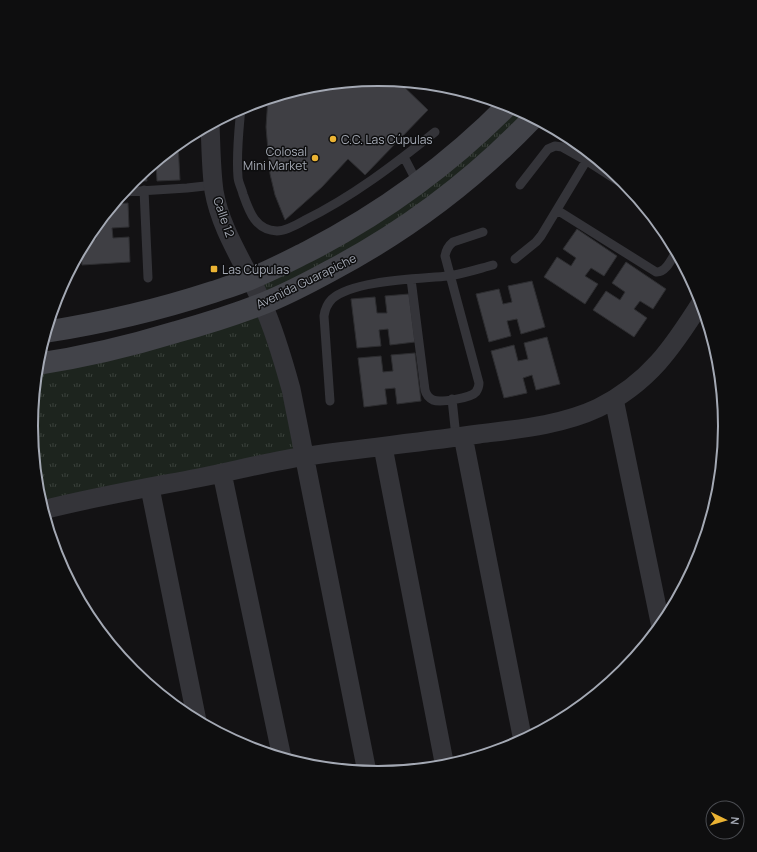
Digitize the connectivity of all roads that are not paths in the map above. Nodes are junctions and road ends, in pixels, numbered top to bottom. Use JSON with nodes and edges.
{"nodes":[{"id":1,"x":504,"y":109,"type":"edge"},
{"id":2,"x":240,"y":115,"type":"edge"},
{"id":3,"x":530,"y":121,"type":"edge"},
{"id":4,"x":210,"y":130,"type":"edge"},
{"id":5,"x":435,"y":132,"type":"dead end"},
{"id":6,"x":586,"y":156,"type":"edge"},
{"id":7,"x":404,"y":157,"type":"junction"},
{"id":8,"x":588,"y":158,"type":"edge"},
{"id":9,"x":418,"y":184,"type":"junction"},
{"id":10,"x":214,"y":185,"type":"junction"},
{"id":11,"x":520,"y":185,"type":"dead end"},
{"id":12,"x":144,"y":190,"type":"junction"},
{"id":13,"x":132,"y":191,"type":"edge"},
{"id":14,"x":557,"y":210,"type":"junction"},
{"id":15,"x":484,"y":232,"type":"dead end"},
{"id":16,"x":674,"y":257,"type":"edge"},
{"id":17,"x":515,"y":259,"type":"dead end"},
{"id":18,"x":493,"y":266,"type":"dead end"},
{"id":19,"x":450,"y":276,"type":"junction"},
{"id":20,"x":148,"y":278,"type":"dead end"},
{"id":21,"x":250,"y":279,"type":"junction"},
{"id":22,"x":411,"y":279,"type":"junction"},
{"id":23,"x":263,"y":304,"type":"junction"},
{"id":24,"x":698,"y":308,"type":"edge"},
{"id":25,"x":52,"y":331,"type":"edge"},
{"id":26,"x":44,"y":363,"type":"edge"},
{"id":27,"x":452,"y":399,"type":"junction"},
{"id":28,"x":614,"y":399,"type":"junction"},
{"id":29,"x":330,"y":401,"type":"dead end"},
{"id":30,"x":460,"y":437,"type":"junction"},
{"id":31,"x":383,"y":447,"type":"junction"},
{"id":32,"x":305,"y":457,"type":"junction"},
{"id":33,"x":222,"y":473,"type":"junction"},
{"id":34,"x":150,"y":488,"type":"junction"},
{"id":35,"x":49,"y":509,"type":"edge"},
{"id":36,"x":659,"y":619,"type":"edge"},
{"id":37,"x":195,"y":713,"type":"edge"},
{"id":38,"x":522,"y":735,"type":"edge"},
{"id":39,"x":281,"y":752,"type":"edge"},
{"id":40,"x":444,"y":760,"type":"edge"},
{"id":41,"x":366,"y":766,"type":"edge"}],
"edges":[{"from":1,"to":9,"type":"street"},
{"from":2,"to":7,"type":"lane"},
{"from":3,"to":23,"type":"street","name":"Avenida Guarapiche"},
{"from":4,"to":10,"type":"street","name":"Calle 12"},
{"from":5,"to":7,"type":"lane"},
{"from":6,"to":11,"type":"lane"},
{"from":7,"to":9,"type":"lane"},
{"from":8,"to":14,"type":"lane"},
{"from":9,"to":21,"type":"street"},
{"from":10,"to":12,"type":"lane"},
{"from":10,"to":21,"type":"street","name":"Calle 12"},
{"from":12,"to":13,"type":"lane"},
{"from":12,"to":20,"type":"lane"},
{"from":14,"to":16,"type":"lane"},
{"from":14,"to":17,"type":"lane"},
{"from":15,"to":19,"type":"lane"},
{"from":18,"to":19,"type":"lane"},
{"from":19,"to":22,"type":"lane"},
{"from":19,"to":27,"type":"lane"},
{"from":21,"to":23,"type":"street","name":"Calle 12"},
{"from":21,"to":25,"type":"street"},
{"from":22,"to":27,"type":"lane"},
{"from":22,"to":29,"type":"lane"},
{"from":23,"to":26,"type":"street","name":"Avenida Guarapiche"},
{"from":23,"to":32,"type":"street","name":"Calle 12"},
{"from":24,"to":28,"type":"street"},
{"from":27,"to":30,"type":"lane"},
{"from":28,"to":30,"type":"street"},
{"from":28,"to":36,"type":"street"},
{"from":30,"to":31,"type":"street"},
{"from":30,"to":38,"type":"street"},
{"from":31,"to":32,"type":"street"},
{"from":31,"to":40,"type":"street"},
{"from":32,"to":33,"type":"street"},
{"from":32,"to":41,"type":"street","name":"Calle 12"},
{"from":33,"to":34,"type":"street"},
{"from":33,"to":39,"type":"street"},
{"from":34,"to":35,"type":"street"},
{"from":34,"to":37,"type":"street"}]}
